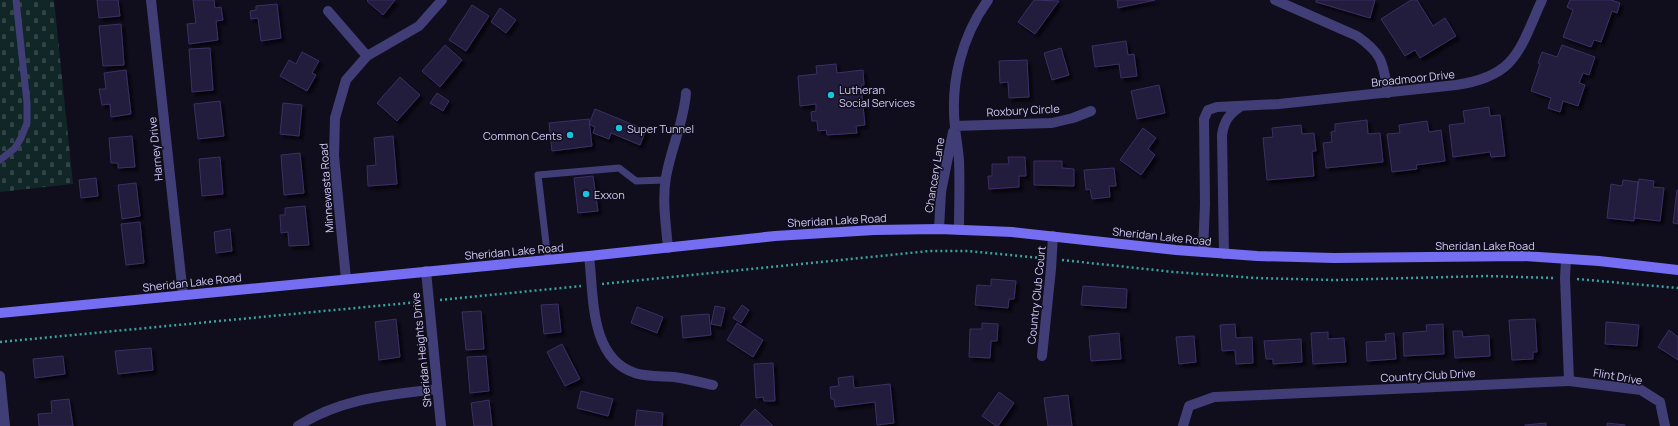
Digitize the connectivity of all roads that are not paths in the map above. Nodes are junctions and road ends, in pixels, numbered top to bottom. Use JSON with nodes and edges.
{"nodes":[{"id":1,"x":16,"y":0,"type":"edge"},
{"id":2,"x":152,"y":0,"type":"edge"},
{"id":3,"x":442,"y":0,"type":"edge"},
{"id":4,"x":988,"y":0,"type":"edge"},
{"id":5,"x":1275,"y":0,"type":"edge"},
{"id":6,"x":1542,"y":0,"type":"edge"},
{"id":7,"x":328,"y":11,"type":"dead end"},
{"id":8,"x":367,"y":56,"type":"junction"},
{"id":9,"x":686,"y":93,"type":"dead end"},
{"id":10,"x":1388,"y":93,"type":"junction"},
{"id":11,"x":1242,"y":106,"type":"junction"},
{"id":12,"x":1091,"y":111,"type":"dead end"},
{"id":13,"x":954,"y":126,"type":"junction"},
{"id":14,"x":0,"y":160,"type":"edge"},
{"id":15,"x":665,"y":180,"type":"junction"},
{"id":16,"x":938,"y":229,"type":"junction"},
{"id":17,"x":958,"y":230,"type":"junction"},
{"id":18,"x":1053,"y":236,"type":"junction"},
{"id":19,"x":668,"y":248,"type":"junction"},
{"id":20,"x":1202,"y":252,"type":"junction"},
{"id":21,"x":1224,"y":254,"type":"junction"},
{"id":22,"x":589,"y":256,"type":"junction"},
{"id":23,"x":1566,"y":259,"type":"junction"},
{"id":24,"x":548,"y":260,"type":"junction"},
{"id":25,"x":1678,"y":270,"type":"edge"},
{"id":26,"x":426,"y":271,"type":"junction"},
{"id":27,"x":346,"y":279,"type":"junction"},
{"id":28,"x":183,"y":295,"type":"junction"},
{"id":29,"x":0,"y":313,"type":"edge"},
{"id":30,"x":1042,"y":356,"type":"dead end"},
{"id":31,"x":0,"y":376,"type":"edge"},
{"id":32,"x":1568,"y":380,"type":"junction"},
{"id":33,"x":713,"y":385,"type":"dead end"},
{"id":34,"x":437,"y":388,"type":"junction"},
{"id":35,"x":5,"y":426,"type":"edge"},
{"id":36,"x":298,"y":426,"type":"edge"},
{"id":37,"x":441,"y":426,"type":"edge"},
{"id":38,"x":1183,"y":426,"type":"edge"},
{"id":39,"x":1666,"y":426,"type":"edge"}],
"edges":[{"from":1,"to":14,"type":"lane"},
{"from":2,"to":28,"type":"street","name":"Harney Drive"},
{"from":3,"to":8,"type":"street","name":"Minnewasta Road"},
{"from":4,"to":13,"type":"street","name":"Chancery Lane"},
{"from":5,"to":10,"type":"street"},
{"from":6,"to":10,"type":"street","name":"Broadmoor Drive"},
{"from":7,"to":8,"type":"street"},
{"from":8,"to":27,"type":"street","name":"Minnewasta Road"},
{"from":9,"to":15,"type":"street"},
{"from":10,"to":11,"type":"street","name":"Broadmoor Drive"},
{"from":11,"to":20,"type":"street","name":"Broadmoor Drive"},
{"from":11,"to":21,"type":"street"},
{"from":12,"to":13,"type":"street","name":"Roxbury Circle"},
{"from":13,"to":16,"type":"street","name":"Chancery Lane"},
{"from":13,"to":17,"type":"street","name":"Chancery Lane"},
{"from":15,"to":19,"type":"street"},
{"from":15,"to":24,"type":"lane"},
{"from":16,"to":17,"type":"main road","name":"Sheridan Lake Road"},
{"from":16,"to":19,"type":"main road","name":"Sheridan Lake Road"},
{"from":17,"to":18,"type":"main road","name":"Sheridan Lake Road"},
{"from":18,"to":20,"type":"main road","name":"Sheridan Lake Road"},
{"from":18,"to":30,"type":"street","name":"Country Club Court"},
{"from":19,"to":22,"type":"main road","name":"Sheridan Lake Road"},
{"from":20,"to":21,"type":"main road","name":"Sheridan Lake Road"},
{"from":21,"to":23,"type":"main road","name":"Sheridan Lake Road"},
{"from":22,"to":24,"type":"main road","name":"Sheridan Lake Road"},
{"from":22,"to":33,"type":"street"},
{"from":23,"to":25,"type":"main road","name":"Sheridan Lake Road"},
{"from":23,"to":32,"type":"street"},
{"from":24,"to":26,"type":"main road","name":"Sheridan Lake Road"},
{"from":26,"to":27,"type":"main road","name":"Sheridan Lake Road"},
{"from":26,"to":34,"type":"street","name":"Sheridan Heights Drive"},
{"from":27,"to":28,"type":"main road","name":"Sheridan Lake Road"},
{"from":28,"to":29,"type":"main road","name":"Sheridan Lake Road"},
{"from":31,"to":35,"type":"street"},
{"from":32,"to":38,"type":"street","name":"Country Club Drive"},
{"from":32,"to":39,"type":"street","name":"Flint Drive"},
{"from":34,"to":36,"type":"street"},
{"from":34,"to":37,"type":"street","name":"Sheridan Heights Drive"}]}
